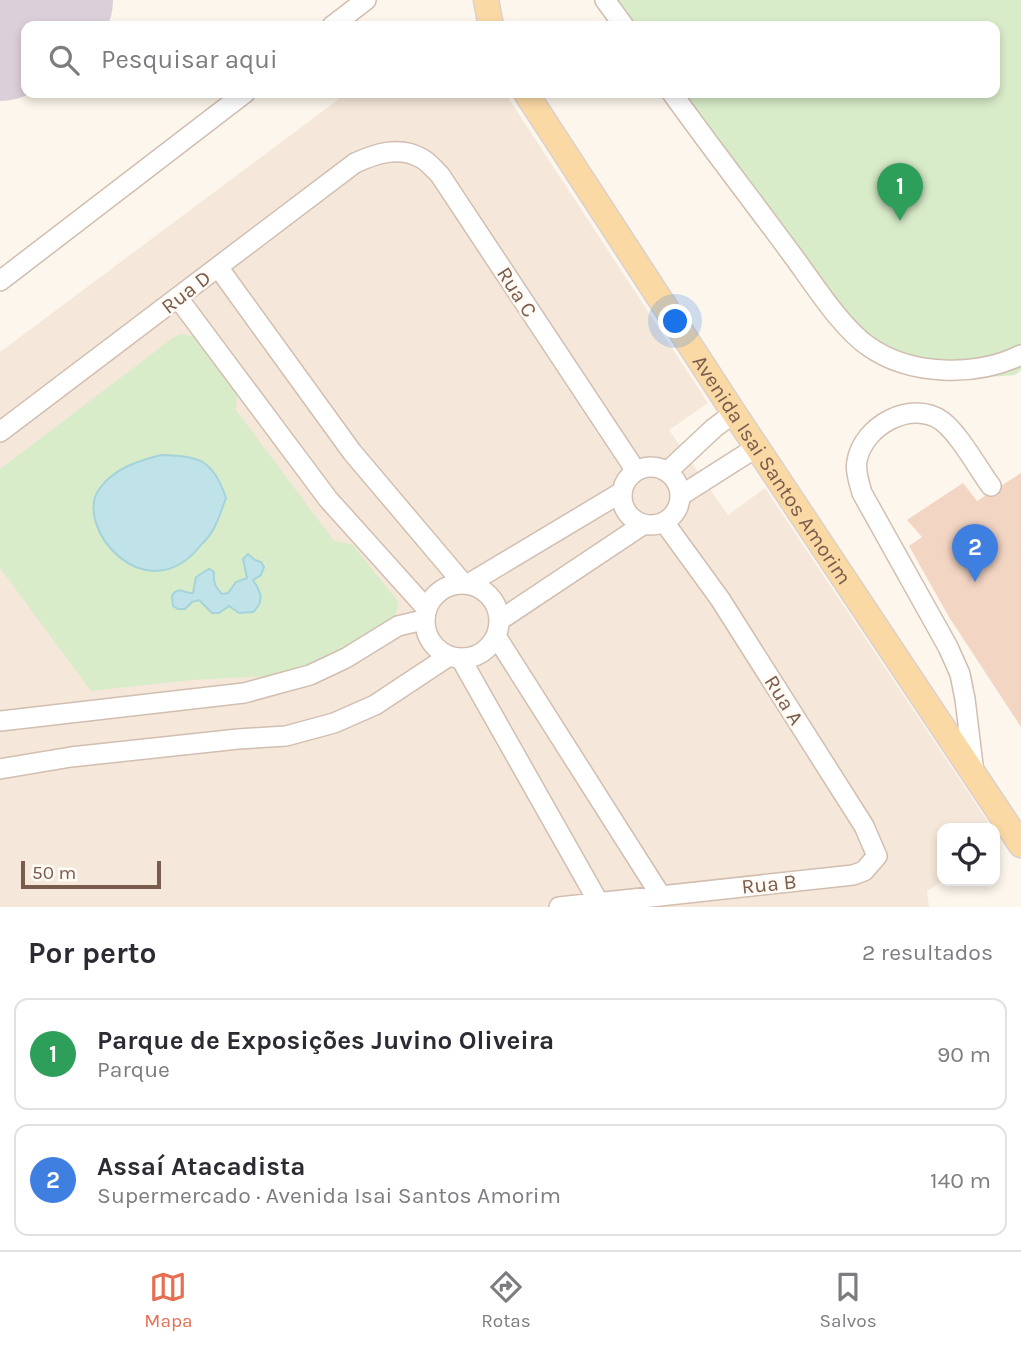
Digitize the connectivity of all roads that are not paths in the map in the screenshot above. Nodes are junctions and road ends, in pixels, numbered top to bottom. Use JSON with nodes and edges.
{"nodes":[{"id":1,"x":366,"y":0,"type":"edge"},
{"id":2,"x":486,"y":0,"type":"edge"},
{"id":3,"x":606,"y":0,"type":"edge"},
{"id":4,"x":339,"y":21,"type":"edge"},
{"id":5,"x":490,"y":21,"type":"edge"},
{"id":6,"x":621,"y":21,"type":"edge"},
{"id":7,"x":238,"y":98,"type":"edge"},
{"id":8,"x":530,"y":98,"type":"edge"},
{"id":9,"x":676,"y":98,"type":"edge"},
{"id":10,"x":373,"y":155,"type":"joint"},
{"id":11,"x":219,"y":267,"type":"junction"},
{"id":12,"x":0,"y":281,"type":"edge"},
{"id":13,"x":178,"y":298,"type":"junction"},
{"id":14,"x":1021,"y":355,"type":"edge"},
{"id":15,"x":734,"y":413,"type":"junction"},
{"id":16,"x":0,"y":432,"type":"edge"},
{"id":17,"x":757,"y":447,"type":"junction"},
{"id":18,"x":636,"y":471,"type":"junction"},
{"id":19,"x":667,"y":472,"type":"junction"},
{"id":20,"x":990,"y":486,"type":"dead end"},
{"id":21,"x":622,"y":492,"type":"junction"},
{"id":22,"x":680,"y":496,"type":"junction"},
{"id":23,"x":654,"y":523,"type":"junction"},
{"id":24,"x":466,"y":583,"type":"junction"},
{"id":25,"x":425,"y":614,"type":"junction"},
{"id":26,"x":498,"y":628,"type":"junction"},
{"id":27,"x":455,"y":658,"type":"junction"},
{"id":28,"x":0,"y":721,"type":"edge"},
{"id":29,"x":0,"y":769,"type":"edge"},
{"id":30,"x":974,"y":774,"type":"junction"},
{"id":31,"x":1021,"y":845,"type":"edge"},
{"id":32,"x":853,"y":875,"type":"joint"},
{"id":33,"x":661,"y":896,"type":"junction"},
{"id":34,"x":599,"y":903,"type":"junction"},
{"id":35,"x":559,"y":907,"type":"edge"}],
"edges":[{"from":1,"to":4,"type":"street"},
{"from":2,"to":5,"type":"main road"},
{"from":3,"to":6,"type":"street"},
{"from":7,"to":12,"type":"street"},
{"from":8,"to":15,"type":"main road","name":"Avenida Isai Santos Amorim"},
{"from":9,"to":14,"type":"street"},
{"from":10,"to":11,"type":"street","name":"Rua D"},
{"from":10,"to":18,"type":"street","name":"Rua C"},
{"from":11,"to":13,"type":"street","name":"Rua D"},
{"from":11,"to":24,"type":"street"},
{"from":13,"to":16,"type":"street","name":"Rua D"},
{"from":13,"to":25,"type":"street"},
{"from":15,"to":17,"type":"main road","name":"Avenida Isai Santos Amorim"},
{"from":15,"to":19,"type":"street"},
{"from":17,"to":22,"type":"street"},
{"from":17,"to":30,"type":"main road","name":"Avenida Isai Santos Amorim"},
{"from":18,"to":19,"type":"street"},
{"from":18,"to":21,"type":"street"},
{"from":19,"to":22,"type":"street"},
{"from":20,"to":30,"type":"street"},
{"from":21,"to":23,"type":"street"},
{"from":21,"to":24,"type":"street"},
{"from":22,"to":23,"type":"street"},
{"from":23,"to":26,"type":"street"},
{"from":23,"to":32,"type":"street","name":"Rua A"},
{"from":24,"to":25,"type":"street"},
{"from":24,"to":26,"type":"street"},
{"from":25,"to":27,"type":"street"},
{"from":25,"to":28,"type":"street"},
{"from":26,"to":27,"type":"street"},
{"from":26,"to":33,"type":"street"},
{"from":27,"to":29,"type":"street"},
{"from":27,"to":34,"type":"street"},
{"from":30,"to":31,"type":"main road","name":"Avenida Isai Santos Amorim"},
{"from":32,"to":33,"type":"street","name":"Rua B"},
{"from":33,"to":34,"type":"street","name":"Rua B"},
{"from":34,"to":35,"type":"street","name":"Rua B"}]}
